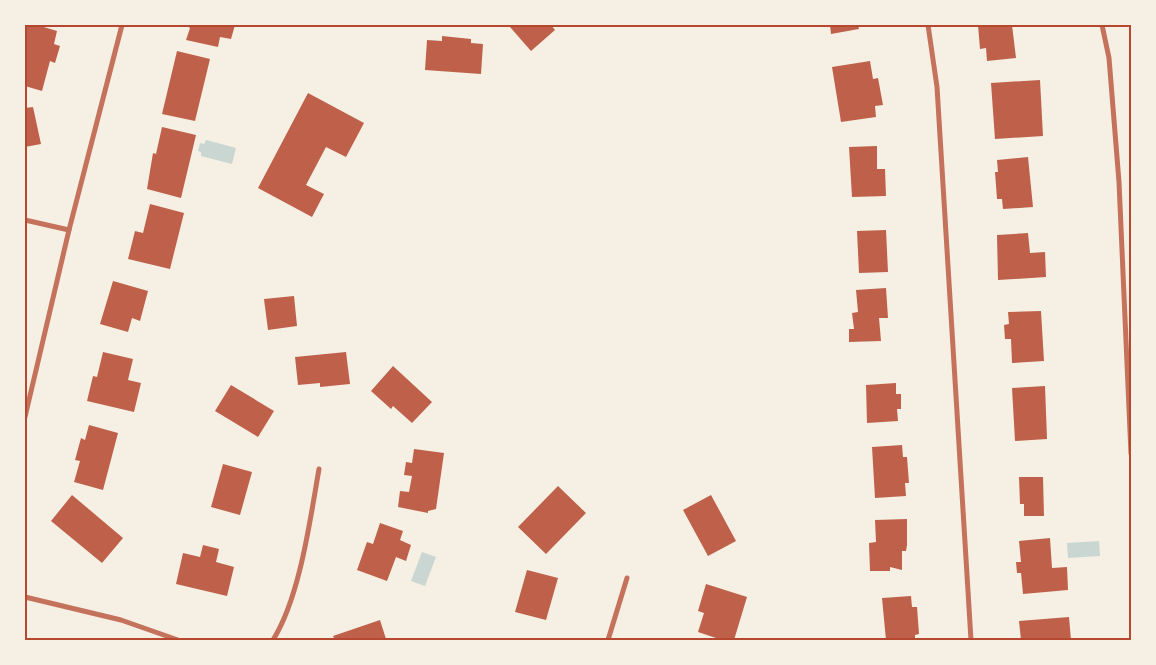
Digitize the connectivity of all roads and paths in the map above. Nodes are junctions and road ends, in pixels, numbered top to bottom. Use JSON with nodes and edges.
{"nodes":[{"id":1,"x":122,"y":25,"type":"edge"},
{"id":2,"x":928,"y":25,"type":"edge"},
{"id":3,"x":1102,"y":25,"type":"edge"},
{"id":4,"x":25,"y":220,"type":"edge"},
{"id":5,"x":69,"y":230,"type":"junction"},
{"id":6,"x":25,"y":417,"type":"edge"},
{"id":7,"x":1131,"y":454,"type":"edge"},
{"id":8,"x":319,"y":469,"type":"dead end"},
{"id":9,"x":628,"y":578,"type":"dead end"},
{"id":10,"x":25,"y":597,"type":"edge"},
{"id":11,"x":178,"y":640,"type":"edge"},
{"id":12,"x":273,"y":640,"type":"edge"},
{"id":13,"x":608,"y":640,"type":"edge"},
{"id":14,"x":971,"y":640,"type":"edge"}],
"edges":[{"from":1,"to":5,"type":"street"},
{"from":2,"to":14,"type":"street"},
{"from":3,"to":7,"type":"street"},
{"from":4,"to":5,"type":"street"},
{"from":5,"to":6,"type":"street"},
{"from":8,"to":12,"type":"street"},
{"from":9,"to":13,"type":"street"},
{"from":10,"to":11,"type":"street"}]}
